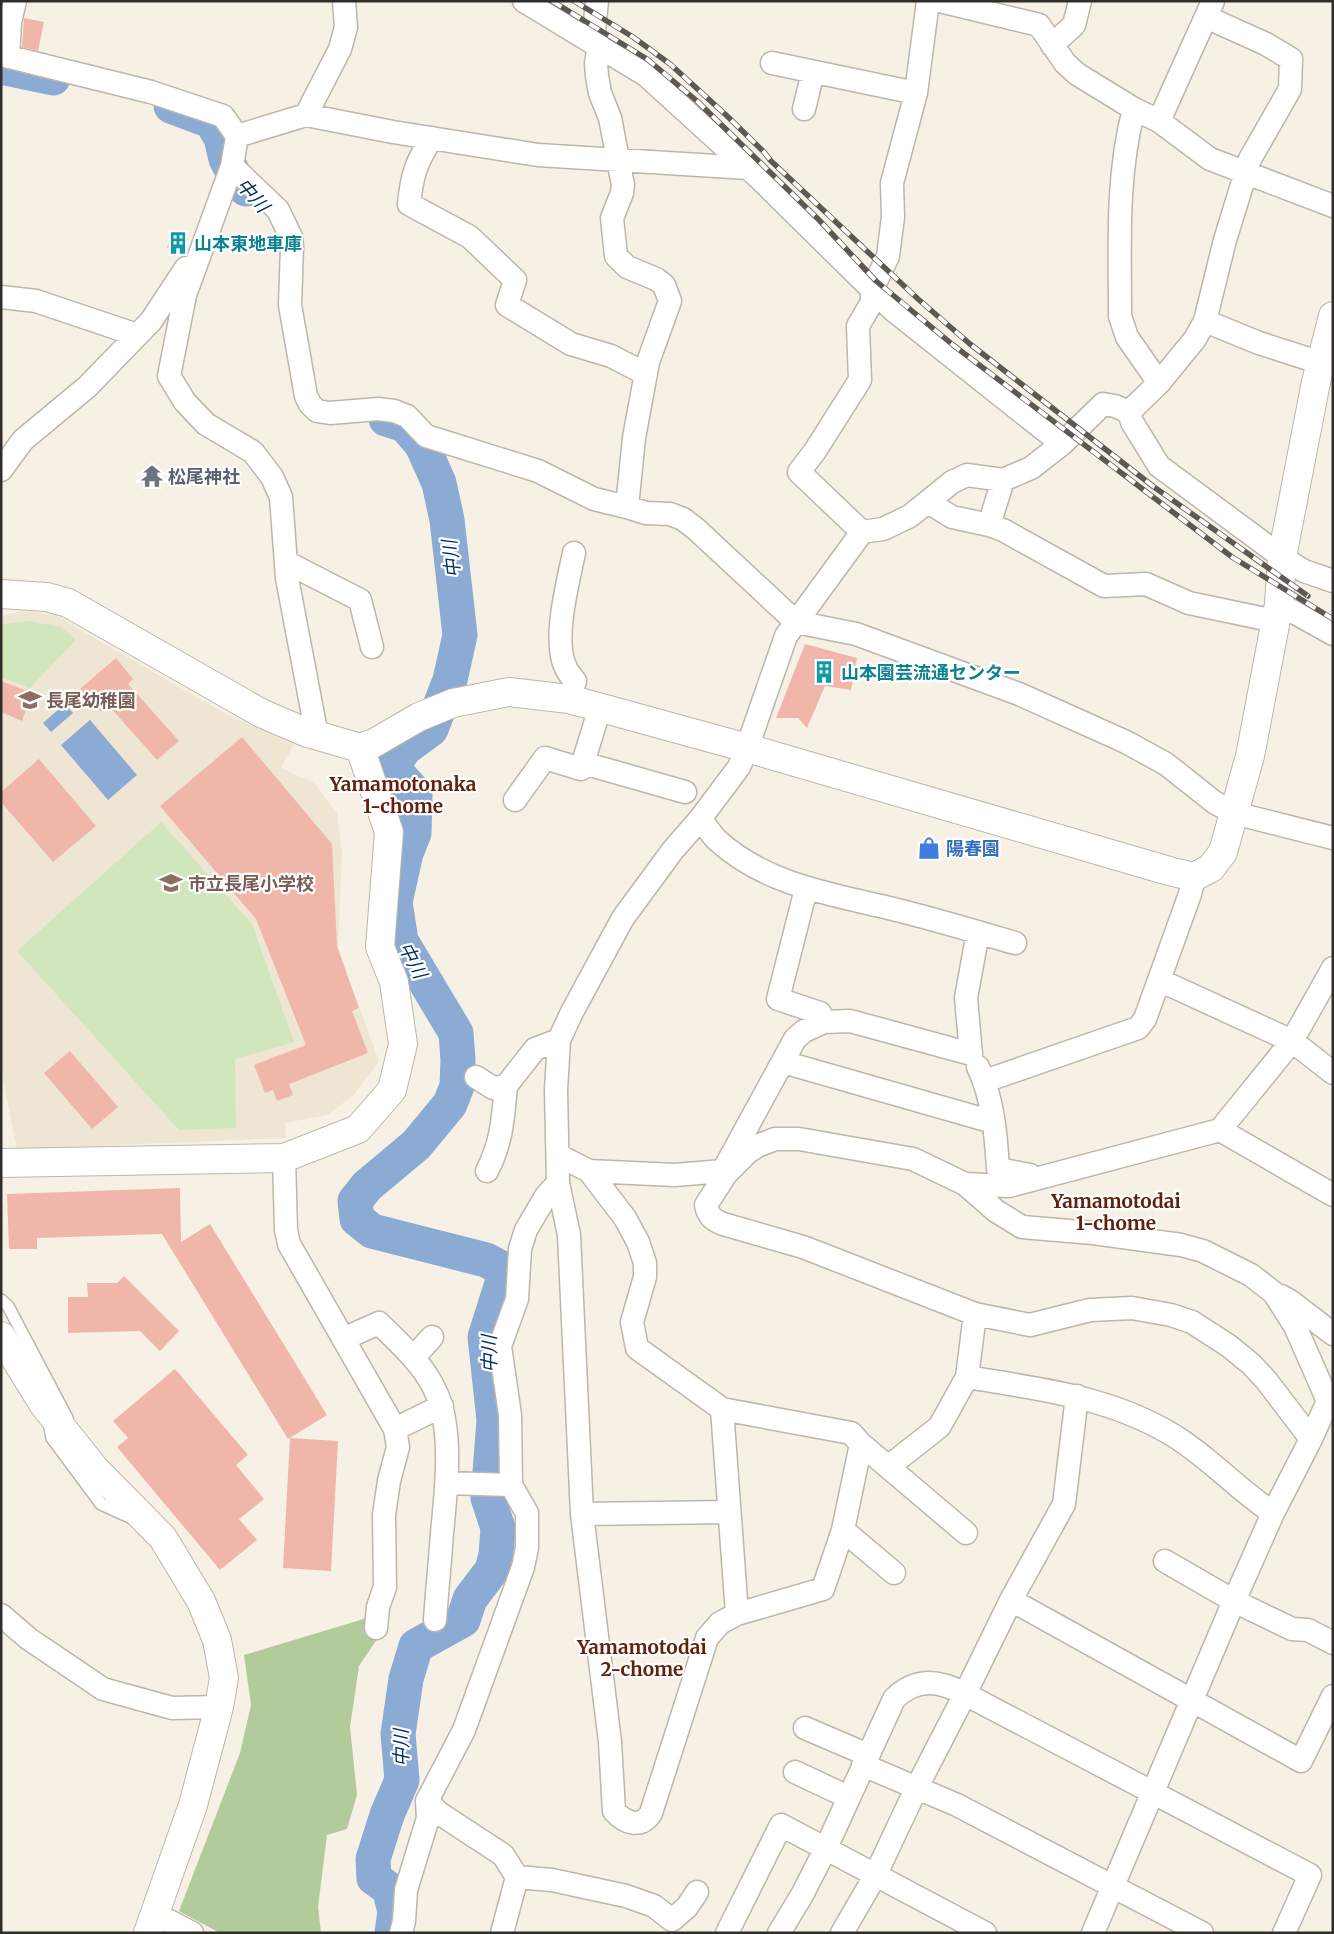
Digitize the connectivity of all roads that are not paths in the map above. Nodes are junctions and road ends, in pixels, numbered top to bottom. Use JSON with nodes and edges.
{"nodes":[{"id":1,"x":16,"y":1,"type":"edge"},
{"id":2,"x":344,"y":1,"type":"edge"},
{"id":3,"x":524,"y":1,"type":"edge"},
{"id":4,"x":597,"y":1,"type":"edge"},
{"id":5,"x":928,"y":1,"type":"edge"},
{"id":6,"x":940,"y":1,"type":"edge"},
{"id":7,"x":1080,"y":1,"type":"edge"},
{"id":8,"x":1209,"y":9,"type":"edge"},
{"id":9,"x":596,"y":43,"type":"junction"},
{"id":10,"x":1052,"y":46,"type":"junction"},
{"id":11,"x":5,"y":56,"type":"edge"},
{"id":12,"x":772,"y":63,"type":"dead end"},
{"id":13,"x":813,"y":72,"type":"junction"},
{"id":14,"x":916,"y":93,"type":"junction"},
{"id":15,"x":804,"y":109,"type":"dead end"},
{"id":16,"x":1134,"y":109,"type":"junction"},
{"id":17,"x":306,"y":115,"type":"junction"},
{"id":18,"x":1159,"y":121,"type":"junction"},
{"id":19,"x":237,"y":136,"type":"junction"},
{"id":20,"x":432,"y":138,"type":"junction"},
{"id":21,"x":617,"y":161,"type":"junction"},
{"id":22,"x":232,"y":166,"type":"junction"},
{"id":23,"x":748,"y":168,"type":"junction"},
{"id":24,"x":1244,"y":173,"type":"junction"},
{"id":25,"x":1333,"y":206,"type":"edge"},
{"id":26,"x":204,"y":242,"type":"junction"},
{"id":27,"x":872,"y":290,"type":"junction"},
{"id":28,"x":1,"y":297,"type":"edge"},
{"id":29,"x":1333,"y":316,"type":"edge"},
{"id":30,"x":1205,"y":320,"type":"junction"},
{"id":31,"x":137,"y":335,"type":"junction"},
{"id":32,"x":1321,"y":363,"type":"junction"},
{"id":33,"x":646,"y":374,"type":"junction"},
{"id":34,"x":1158,"y":383,"type":"junction"},
{"id":35,"x":1129,"y":412,"type":"junction"},
{"id":36,"x":1062,"y":444,"type":"junction"},
{"id":37,"x":1,"y":470,"type":"edge"},
{"id":38,"x":1003,"y":480,"type":"junction"},
{"id":39,"x":928,"y":502,"type":"junction"},
{"id":40,"x":627,"y":507,"type":"junction"},
{"id":41,"x":989,"y":525,"type":"junction"},
{"id":42,"x":862,"y":532,"type":"junction"},
{"id":43,"x":574,"y":553,"type":"dead end"},
{"id":44,"x":1282,"y":557,"type":"junction"},
{"id":45,"x":286,"y":562,"type":"junction"},
{"id":46,"x":1333,"y":581,"type":"edge"},
{"id":47,"x":1,"y":594,"type":"edge"},
{"id":48,"x":1277,"y":613,"type":"junction"},
{"id":49,"x":796,"y":622,"type":"junction"},
{"id":50,"x":1333,"y":634,"type":"edge"},
{"id":51,"x":372,"y":647,"type":"dead end"},
{"id":52,"x":569,"y":699,"type":"junction"},
{"id":53,"x":600,"y":708,"type":"junction"},
{"id":54,"x":317,"y":736,"type":"junction"},
{"id":55,"x":360,"y":748,"type":"junction"},
{"id":56,"x":747,"y":748,"type":"junction"},
{"id":57,"x":583,"y":763,"type":"junction"},
{"id":58,"x":685,"y":792,"type":"dead end"},
{"id":59,"x":515,"y":800,"type":"dead end"},
{"id":60,"x":1234,"y":813,"type":"junction"},
{"id":61,"x":700,"y":819,"type":"junction"},
{"id":62,"x":1333,"y":838,"type":"edge"},
{"id":63,"x":1194,"y":877,"type":"junction"},
{"id":64,"x":806,"y":889,"type":"junction"},
{"id":65,"x":978,"y":932,"type":"junction"},
{"id":66,"x":1015,"y":943,"type":"dead end"},
{"id":67,"x":1333,"y":968,"type":"edge"},
{"id":68,"x":1159,"y":980,"type":"junction"},
{"id":69,"x":824,"y":1022,"type":"junction"},
{"id":70,"x":559,"y":1040,"type":"junction"},
{"id":71,"x":1292,"y":1041,"type":"junction"},
{"id":72,"x":971,"y":1054,"type":"junction"},
{"id":73,"x":783,"y":1062,"type":"junction"},
{"id":74,"x":1333,"y":1073,"type":"edge"},
{"id":75,"x":476,"y":1077,"type":"dead end"},
{"id":76,"x":985,"y":1081,"type":"junction"},
{"id":77,"x":506,"y":1086,"type":"junction"},
{"id":78,"x":993,"y":1122,"type":"junction"},
{"id":79,"x":1220,"y":1130,"type":"junction"},
{"id":80,"x":558,"y":1156,"type":"junction"},
{"id":81,"x":284,"y":1158,"type":"junction"},
{"id":82,"x":1,"y":1162,"type":"edge"},
{"id":83,"x":487,"y":1171,"type":"dead end"},
{"id":84,"x":589,"y":1171,"type":"junction"},
{"id":85,"x":725,"y":1172,"type":"junction"},
{"id":86,"x":1039,"y":1177,"type":"junction"},
{"id":87,"x":558,"y":1183,"type":"junction"},
{"id":88,"x":965,"y":1184,"type":"junction"},
{"id":89,"x":1333,"y":1194,"type":"edge"},
{"id":90,"x":1274,"y":1293,"type":"junction"},
{"id":91,"x":1,"y":1300,"type":"edge"},
{"id":92,"x":975,"y":1314,"type":"junction"},
{"id":93,"x":1333,"y":1334,"type":"edge"},
{"id":94,"x":1,"y":1336,"type":"edge"},
{"id":95,"x":432,"y":1337,"type":"dead end"},
{"id":96,"x":343,"y":1339,"type":"junction"},
{"id":97,"x":413,"y":1358,"type":"junction"},
{"id":98,"x":967,"y":1377,"type":"junction"},
{"id":99,"x":1077,"y":1396,"type":"junction"},
{"id":100,"x":1331,"y":1402,"type":"edge"},
{"id":101,"x":44,"y":1405,"type":"junction"},
{"id":102,"x":442,"y":1406,"type":"junction"},
{"id":103,"x":722,"y":1409,"type":"junction"},
{"id":104,"x":395,"y":1429,"type":"junction"},
{"id":105,"x":1311,"y":1439,"type":"junction"},
{"id":106,"x":861,"y":1444,"type":"junction"},
{"id":107,"x":79,"y":1449,"type":"junction"},
{"id":108,"x":888,"y":1467,"type":"junction"},
{"id":109,"x":447,"y":1483,"type":"junction"},
{"id":110,"x":511,"y":1485,"type":"junction"},
{"id":111,"x":729,"y":1512,"type":"junction"},
{"id":112,"x":1273,"y":1513,"type":"junction"},
{"id":113,"x":582,"y":1514,"type":"junction"},
{"id":114,"x":152,"y":1527,"type":"junction"},
{"id":115,"x":843,"y":1530,"type":"junction"},
{"id":116,"x":966,"y":1533,"type":"dead end"},
{"id":117,"x":1165,"y":1560,"type":"dead end"},
{"id":118,"x":894,"y":1573,"type":"dead end"},
{"id":119,"x":1012,"y":1600,"type":"junction"},
{"id":120,"x":1234,"y":1601,"type":"junction"},
{"id":121,"x":737,"y":1614,"type":"junction"},
{"id":122,"x":1,"y":1615,"type":"edge"},
{"id":123,"x":435,"y":1620,"type":"dead end"},
{"id":124,"x":376,"y":1628,"type":"dead end"},
{"id":125,"x":1333,"y":1644,"type":"edge"},
{"id":126,"x":965,"y":1694,"type":"junction"},
{"id":127,"x":1333,"y":1696,"type":"edge"},
{"id":128,"x":1193,"y":1699,"type":"junction"},
{"id":129,"x":220,"y":1707,"type":"junction"},
{"id":130,"x":805,"y":1728,"type":"dead end"},
{"id":131,"x":865,"y":1760,"type":"junction"},
{"id":132,"x":795,"y":1772,"type":"dead end"},
{"id":133,"x":916,"y":1789,"type":"junction"},
{"id":134,"x":1153,"y":1793,"type":"junction"},
{"id":135,"x":848,"y":1797,"type":"junction"},
{"id":136,"x":427,"y":1801,"type":"junction"},
{"id":137,"x":826,"y":1848,"type":"junction"},
{"id":138,"x":875,"y":1876,"type":"junction"},
{"id":139,"x":517,"y":1877,"type":"junction"},
{"id":140,"x":1112,"y":1886,"type":"junction"},
{"id":141,"x":696,"y":1892,"type":"dead end"},
{"id":142,"x":151,"y":1923,"type":"edge"},
{"id":143,"x":668,"y":1928,"type":"edge"},
{"id":144,"x":192,"y":1933,"type":"edge"},
{"id":145,"x":402,"y":1933,"type":"edge"},
{"id":146,"x":502,"y":1933,"type":"edge"},
{"id":147,"x":727,"y":1933,"type":"edge"},
{"id":148,"x":778,"y":1933,"type":"edge"},
{"id":149,"x":842,"y":1933,"type":"edge"},
{"id":150,"x":985,"y":1933,"type":"edge"},
{"id":151,"x":1093,"y":1933,"type":"edge"},
{"id":152,"x":1202,"y":1933,"type":"edge"},
{"id":153,"x":1284,"y":1933,"type":"edge"}],
"edges":[{"from":1,"to":11,"type":"street"},
{"from":2,"to":17,"type":"street"},
{"from":3,"to":9,"type":"street"},
{"from":4,"to":9,"type":"street"},
{"from":5,"to":14,"type":"street"},
{"from":6,"to":10,"type":"street"},
{"from":7,"to":10,"type":"street"},
{"from":8,"to":18,"type":"street"},
{"from":8,"to":24,"type":"street"},
{"from":9,"to":21,"type":"street"},
{"from":9,"to":23,"type":"street"},
{"from":10,"to":16,"type":"street"},
{"from":11,"to":19,"type":"street"},
{"from":12,"to":13,"type":"street"},
{"from":13,"to":14,"type":"street"},
{"from":13,"to":15,"type":"street"},
{"from":14,"to":27,"type":"street"},
{"from":16,"to":18,"type":"street"},
{"from":16,"to":34,"type":"street"},
{"from":17,"to":19,"type":"street"},
{"from":17,"to":20,"type":"street"},
{"from":18,"to":24,"type":"street"},
{"from":19,"to":22,"type":"street"},
{"from":20,"to":21,"type":"street"},
{"from":20,"to":33,"type":"street"},
{"from":21,"to":23,"type":"street"},
{"from":21,"to":33,"type":"street"},
{"from":22,"to":26,"type":"street"},
{"from":22,"to":40,"type":"street"},
{"from":23,"to":27,"type":"street"},
{"from":24,"to":25,"type":"street"},
{"from":24,"to":30,"type":"street"},
{"from":26,"to":31,"type":"street"},
{"from":26,"to":45,"type":"street"},
{"from":27,"to":36,"type":"street"},
{"from":27,"to":42,"type":"street"},
{"from":28,"to":31,"type":"street"},
{"from":29,"to":32,"type":"street"},
{"from":30,"to":32,"type":"street"},
{"from":30,"to":34,"type":"street"},
{"from":31,"to":37,"type":"street"},
{"from":32,"to":44,"type":"street"},
{"from":33,"to":40,"type":"street"},
{"from":34,"to":35,"type":"street"},
{"from":35,"to":36,"type":"street"},
{"from":35,"to":44,"type":"street"},
{"from":36,"to":38,"type":"street"},
{"from":38,"to":39,"type":"street"},
{"from":38,"to":41,"type":"street"},
{"from":39,"to":41,"type":"street"},
{"from":39,"to":42,"type":"street"},
{"from":40,"to":49,"type":"street"},
{"from":41,"to":48,"type":"street"},
{"from":42,"to":49,"type":"street"},
{"from":43,"to":52,"type":"street"},
{"from":44,"to":46,"type":"street"},
{"from":44,"to":48,"type":"street"},
{"from":45,"to":51,"type":"street"},
{"from":45,"to":54,"type":"street"},
{"from":47,"to":54,"type":"street"},
{"from":48,"to":50,"type":"street"},
{"from":48,"to":60,"type":"street"},
{"from":49,"to":56,"type":"street"},
{"from":49,"to":60,"type":"street"},
{"from":52,"to":53,"type":"street"},
{"from":52,"to":55,"type":"street"},
{"from":53,"to":56,"type":"street"},
{"from":53,"to":57,"type":"street"},
{"from":54,"to":55,"type":"street"},
{"from":55,"to":81,"type":"street"},
{"from":56,"to":61,"type":"street"},
{"from":56,"to":63,"type":"street"},
{"from":57,"to":58,"type":"street"},
{"from":57,"to":59,"type":"street"},
{"from":60,"to":62,"type":"street"},
{"from":60,"to":63,"type":"street"},
{"from":61,"to":64,"type":"street"},
{"from":61,"to":70,"type":"street"},
{"from":63,"to":68,"type":"street"},
{"from":64,"to":65,"type":"street"},
{"from":64,"to":69,"type":"street"},
{"from":65,"to":66,"type":"street"},
{"from":65,"to":72,"type":"street"},
{"from":67,"to":71,"type":"street"},
{"from":68,"to":71,"type":"street"},
{"from":68,"to":76,"type":"street"},
{"from":69,"to":72,"type":"street"},
{"from":69,"to":73,"type":"street"},
{"from":70,"to":77,"type":"street"},
{"from":70,"to":80,"type":"street"},
{"from":71,"to":74,"type":"street"},
{"from":71,"to":79,"type":"street"},
{"from":72,"to":76,"type":"street"},
{"from":73,"to":78,"type":"street"},
{"from":73,"to":85,"type":"street"},
{"from":75,"to":77,"type":"street"},
{"from":76,"to":78,"type":"street"},
{"from":77,"to":83,"type":"street"},
{"from":78,"to":86,"type":"street"},
{"from":79,"to":86,"type":"street"},
{"from":79,"to":89,"type":"street"},
{"from":80,"to":84,"type":"street"},
{"from":80,"to":87,"type":"street"},
{"from":81,"to":82,"type":"street"},
{"from":81,"to":96,"type":"street"},
{"from":84,"to":85,"type":"street"},
{"from":84,"to":103,"type":"street"},
{"from":85,"to":88,"type":"street"},
{"from":85,"to":92,"type":"street"},
{"from":86,"to":88,"type":"street"},
{"from":87,"to":110,"type":"street"},
{"from":87,"to":113,"type":"street"},
{"from":88,"to":90,"type":"street"},
{"from":90,"to":93,"type":"street"},
{"from":90,"to":100,"type":"street"},
{"from":91,"to":107,"type":"lane"},
{"from":92,"to":98,"type":"street"},
{"from":92,"to":105,"type":"street"},
{"from":94,"to":101,"type":"street"},
{"from":95,"to":97,"type":"street"},
{"from":96,"to":97,"type":"street"},
{"from":96,"to":104,"type":"street"},
{"from":97,"to":102,"type":"street"},
{"from":98,"to":99,"type":"street"},
{"from":98,"to":108,"type":"street"},
{"from":99,"to":112,"type":"street"},
{"from":99,"to":119,"type":"street"},
{"from":100,"to":105,"type":"street"},
{"from":101,"to":107,"type":"street"},
{"from":101,"to":114,"type":"lane"},
{"from":102,"to":104,"type":"street"},
{"from":102,"to":109,"type":"street"},
{"from":103,"to":106,"type":"street"},
{"from":103,"to":111,"type":"street"},
{"from":104,"to":124,"type":"street"},
{"from":105,"to":112,"type":"street"},
{"from":106,"to":108,"type":"street"},
{"from":106,"to":115,"type":"street"},
{"from":107,"to":114,"type":"street"},
{"from":108,"to":116,"type":"street"},
{"from":109,"to":110,"type":"street"},
{"from":109,"to":123,"type":"street"},
{"from":110,"to":136,"type":"street"},
{"from":111,"to":113,"type":"street"},
{"from":111,"to":121,"type":"street"},
{"from":112,"to":120,"type":"street"},
{"from":113,"to":121,"type":"street"},
{"from":114,"to":129,"type":"street"},
{"from":115,"to":118,"type":"street"},
{"from":115,"to":121,"type":"street"},
{"from":117,"to":120,"type":"street"},
{"from":119,"to":126,"type":"street"},
{"from":119,"to":128,"type":"street"},
{"from":120,"to":125,"type":"street"},
{"from":120,"to":128,"type":"street"},
{"from":122,"to":129,"type":"street"},
{"from":126,"to":131,"type":"street"},
{"from":126,"to":133,"type":"street"},
{"from":126,"to":134,"type":"street"},
{"from":127,"to":128,"type":"street"},
{"from":128,"to":134,"type":"street"},
{"from":129,"to":142,"type":"street"},
{"from":130,"to":131,"type":"street"},
{"from":131,"to":133,"type":"street"},
{"from":131,"to":135,"type":"street"},
{"from":132,"to":135,"type":"street"},
{"from":133,"to":138,"type":"street"},
{"from":133,"to":140,"type":"street"},
{"from":134,"to":140,"type":"street"},
{"from":134,"to":153,"type":"street"},
{"from":135,"to":137,"type":"street"},
{"from":136,"to":139,"type":"street"},
{"from":136,"to":145,"type":"street"},
{"from":137,"to":138,"type":"street"},
{"from":137,"to":147,"type":"street"},
{"from":137,"to":148,"type":"street"},
{"from":138,"to":149,"type":"street"},
{"from":138,"to":150,"type":"street"},
{"from":139,"to":143,"type":"street"},
{"from":139,"to":146,"type":"street"},
{"from":140,"to":151,"type":"street"},
{"from":140,"to":152,"type":"street"},
{"from":141,"to":143,"type":"street"},
{"from":142,"to":144,"type":"street"}]}
